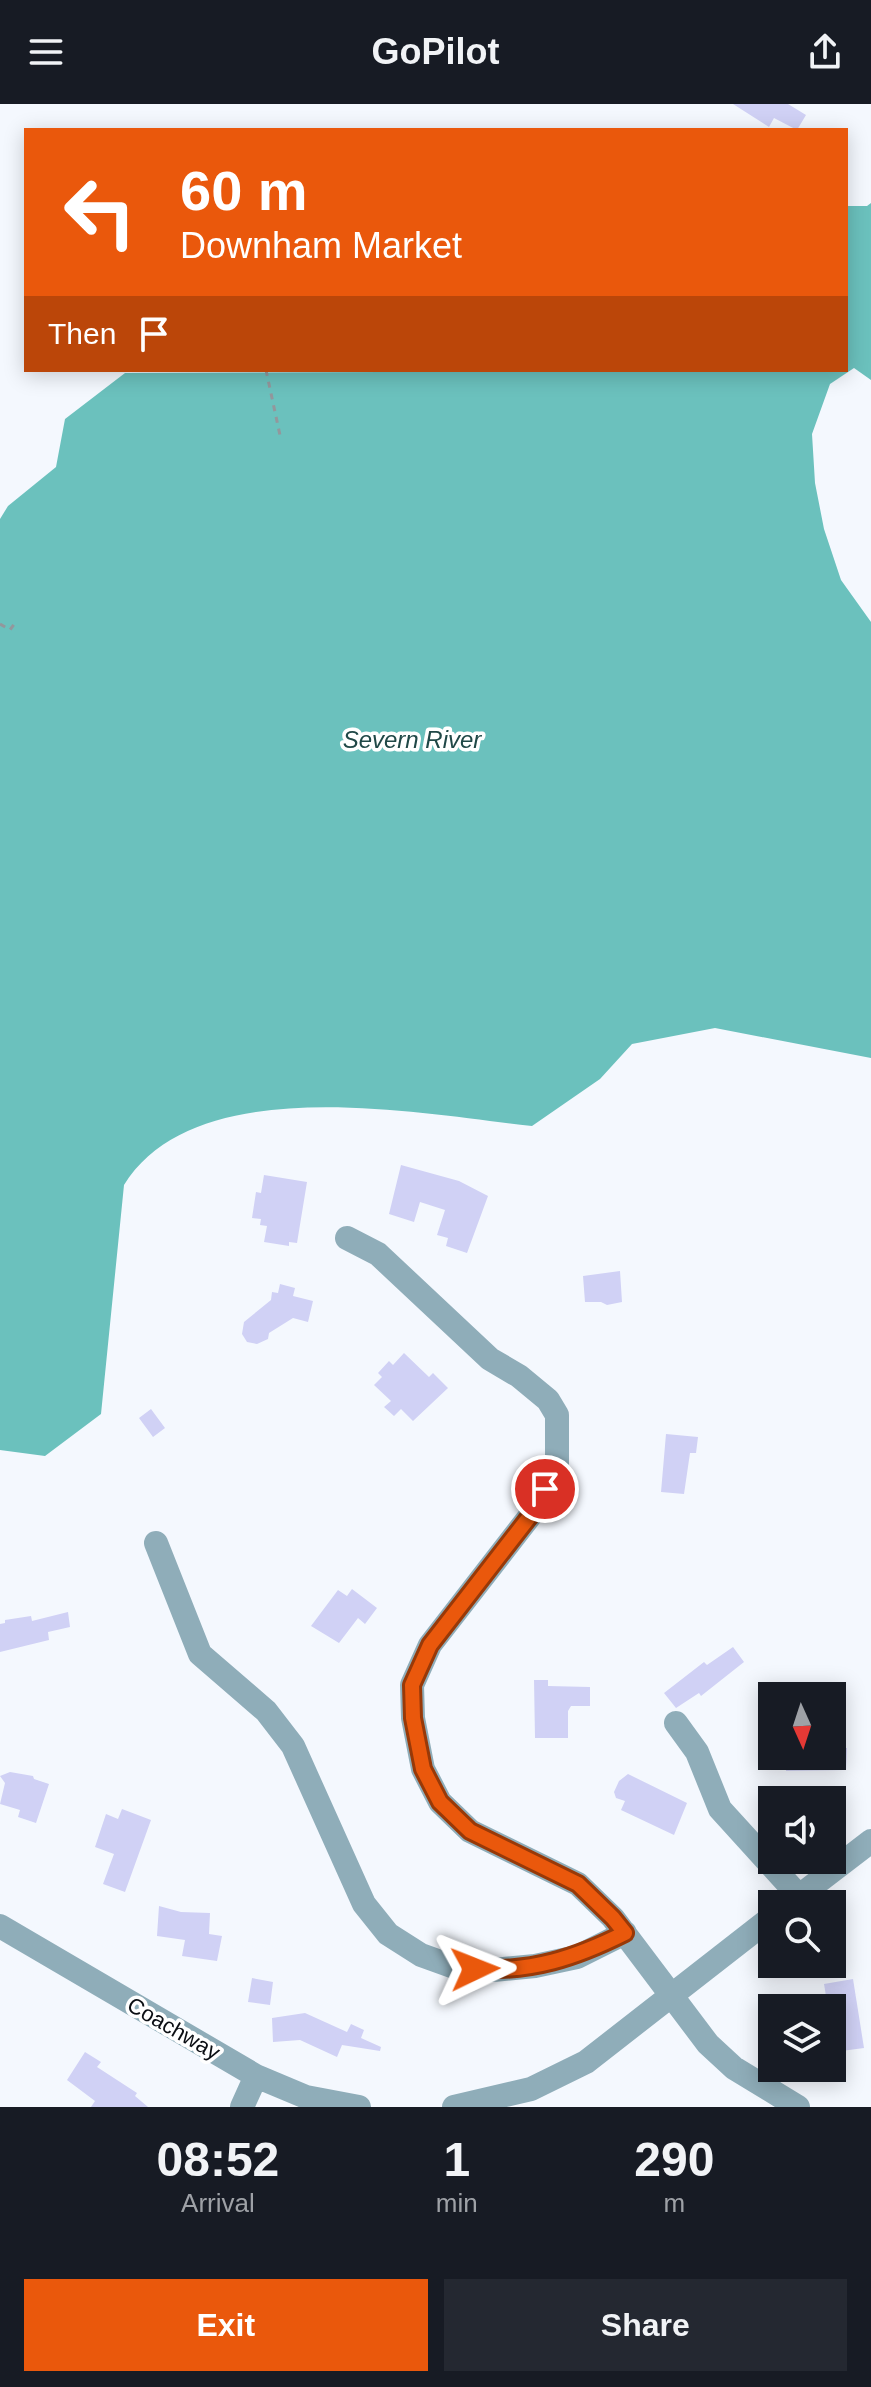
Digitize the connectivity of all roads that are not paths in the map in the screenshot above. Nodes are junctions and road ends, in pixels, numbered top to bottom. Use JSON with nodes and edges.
{"nodes":[{"id":1,"x":347,"y":1238,"type":"dead end"},
{"id":2,"x":156,"y":1543,"type":"dead end"},
{"id":3,"x":676,"y":1723,"type":"dead end"},
{"id":4,"x":871,"y":1841,"type":"edge"},
{"id":5,"x":786,"y":1890,"type":"edge"},
{"id":6,"x":807,"y":1890,"type":"edge"},
{"id":7,"x":0,"y":1926,"type":"edge"},
{"id":8,"x":758,"y":1928,"type":"edge"},
{"id":9,"x":625,"y":1933,"type":"junction"},
{"id":10,"x":671,"y":1995,"type":"junction"},
{"id":11,"x":256,"y":2076,"type":"junction"},
{"id":12,"x":242,"y":2107,"type":"edge"},
{"id":13,"x":359,"y":2107,"type":"edge"},
{"id":14,"x":454,"y":2107,"type":"edge"},
{"id":15,"x":798,"y":2107,"type":"edge"}],
"edges":[{"from":1,"to":9,"type":"street"},
{"from":2,"to":9,"type":"street"},
{"from":3,"to":5,"type":"street"},
{"from":4,"to":6,"type":"street"},
{"from":7,"to":11,"type":"street","name":"Coachway"},
{"from":8,"to":10,"type":"street"},
{"from":9,"to":10,"type":"street"},
{"from":10,"to":14,"type":"street"},
{"from":10,"to":15,"type":"street"},
{"from":11,"to":12,"type":"street"},
{"from":11,"to":13,"type":"street","name":"Coachway"}]}
